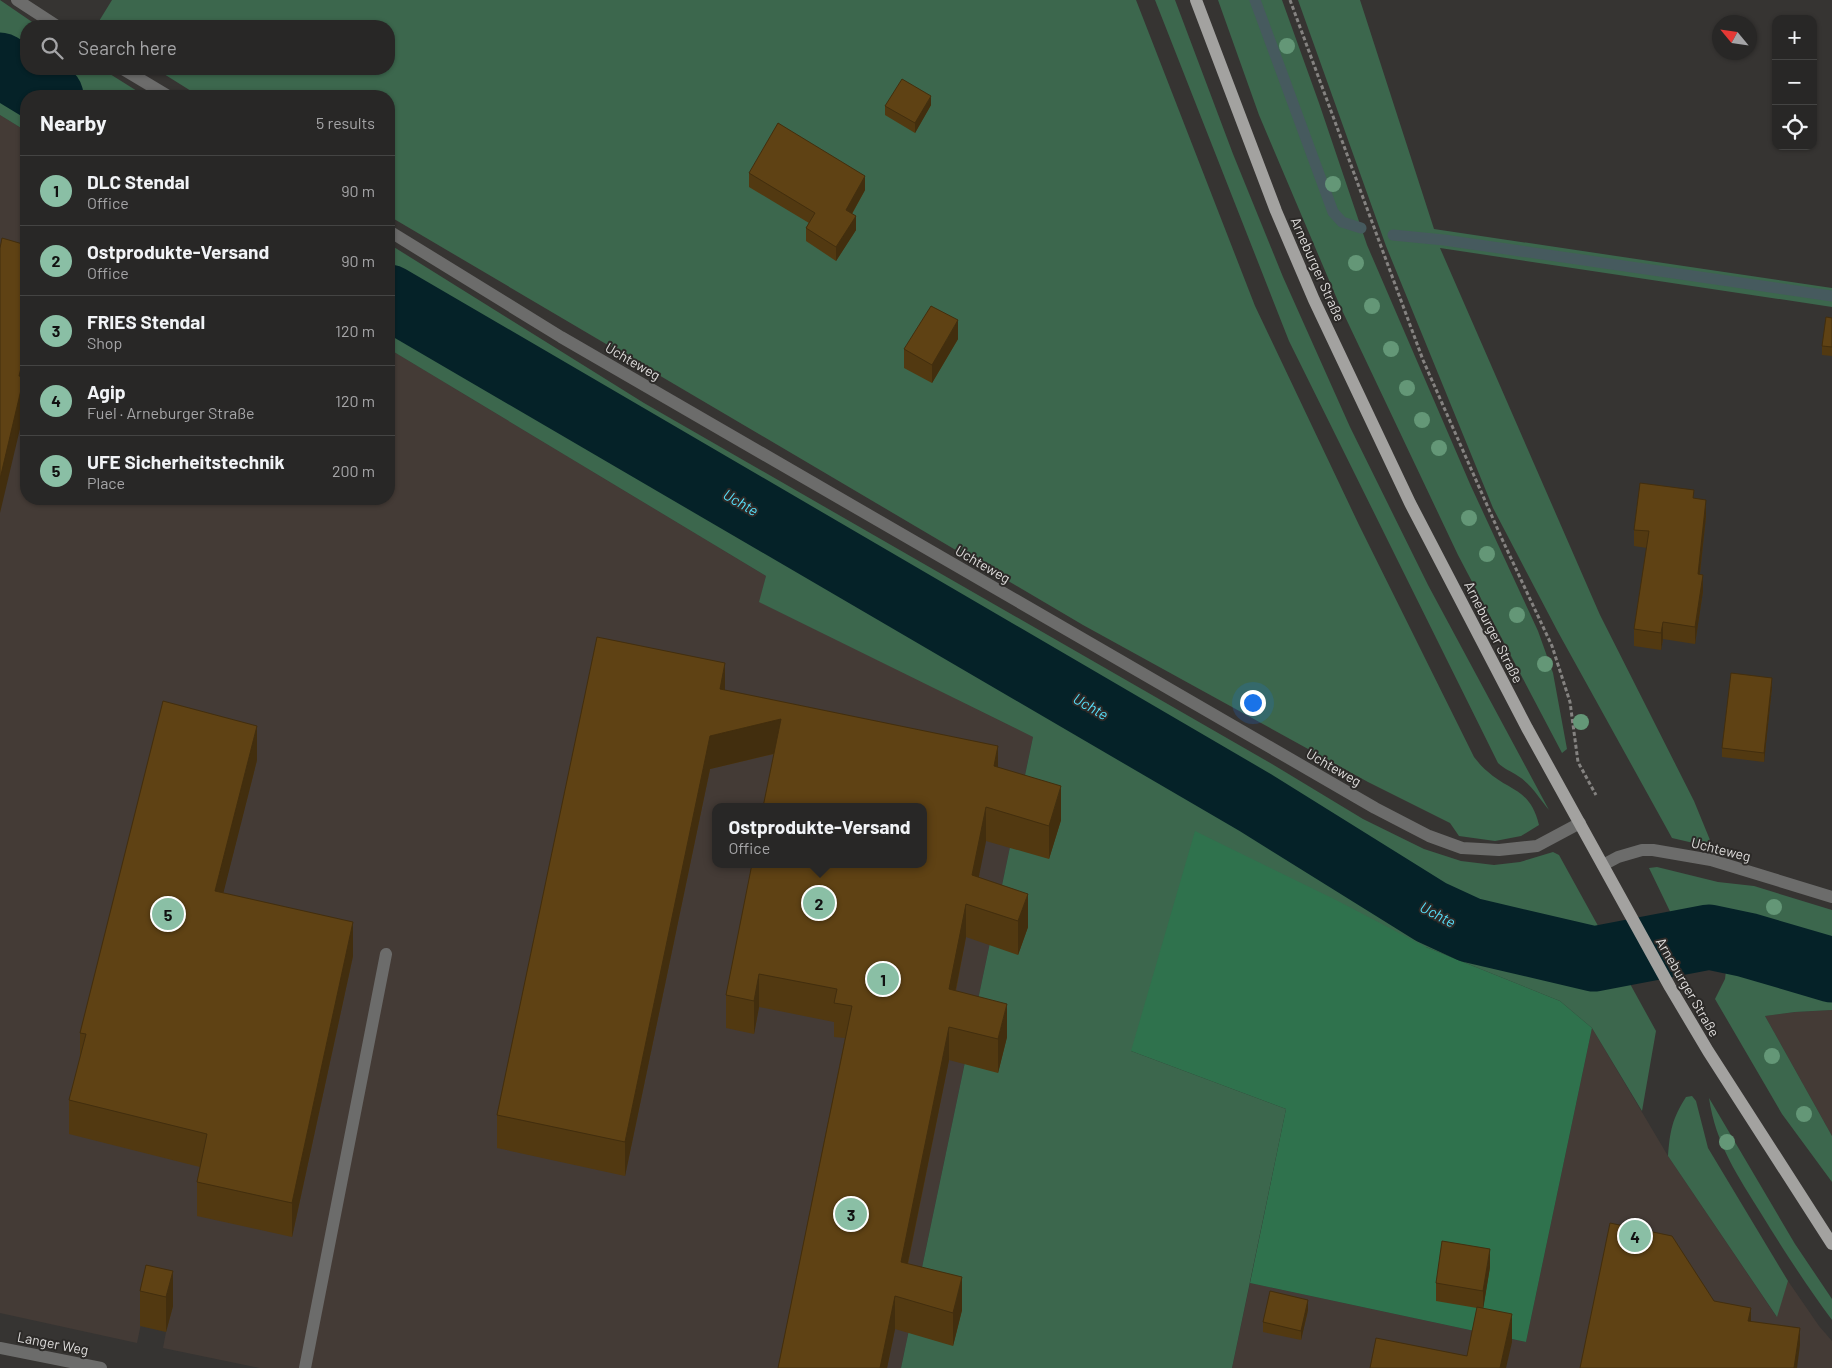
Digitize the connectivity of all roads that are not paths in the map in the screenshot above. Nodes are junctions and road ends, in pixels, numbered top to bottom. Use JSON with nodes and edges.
{"nodes":[{"id":1,"x":17,"y":0,"type":"edge"},
{"id":2,"x":1196,"y":0,"type":"edge"},
{"id":3,"x":47,"y":20,"type":"edge"},
{"id":4,"x":134,"y":75,"type":"edge"},
{"id":5,"x":158,"y":90,"type":"edge"},
{"id":6,"x":395,"y":235,"type":"edge"},
{"id":7,"x":1580,"y":823,"type":"junction"},
{"id":8,"x":1603,"y":865,"type":"junction"},
{"id":9,"x":1832,"y":897,"type":"edge"},
{"id":10,"x":386,"y":954,"type":"dead end"},
{"id":11,"x":1832,"y":1244,"type":"edge"},
{"id":12,"x":0,"y":1348,"type":"edge"},
{"id":13,"x":101,"y":1368,"type":"edge"},
{"id":14,"x":305,"y":1368,"type":"edge"}],
"edges":[{"from":1,"to":3,"type":"street"},
{"from":2,"to":7,"type":"main road","name":"Arneburger Straße"},
{"from":4,"to":5,"type":"street"},
{"from":6,"to":7,"type":"street","name":"Uchteweg"},
{"from":7,"to":8,"type":"main road","name":"Arneburger Straße"},
{"from":8,"to":9,"type":"street","name":"Uchteweg"},
{"from":8,"to":11,"type":"main road","name":"Arneburger Straße"},
{"from":10,"to":14,"type":"street"},
{"from":12,"to":13,"type":"street","name":"Langer Weg"}]}
